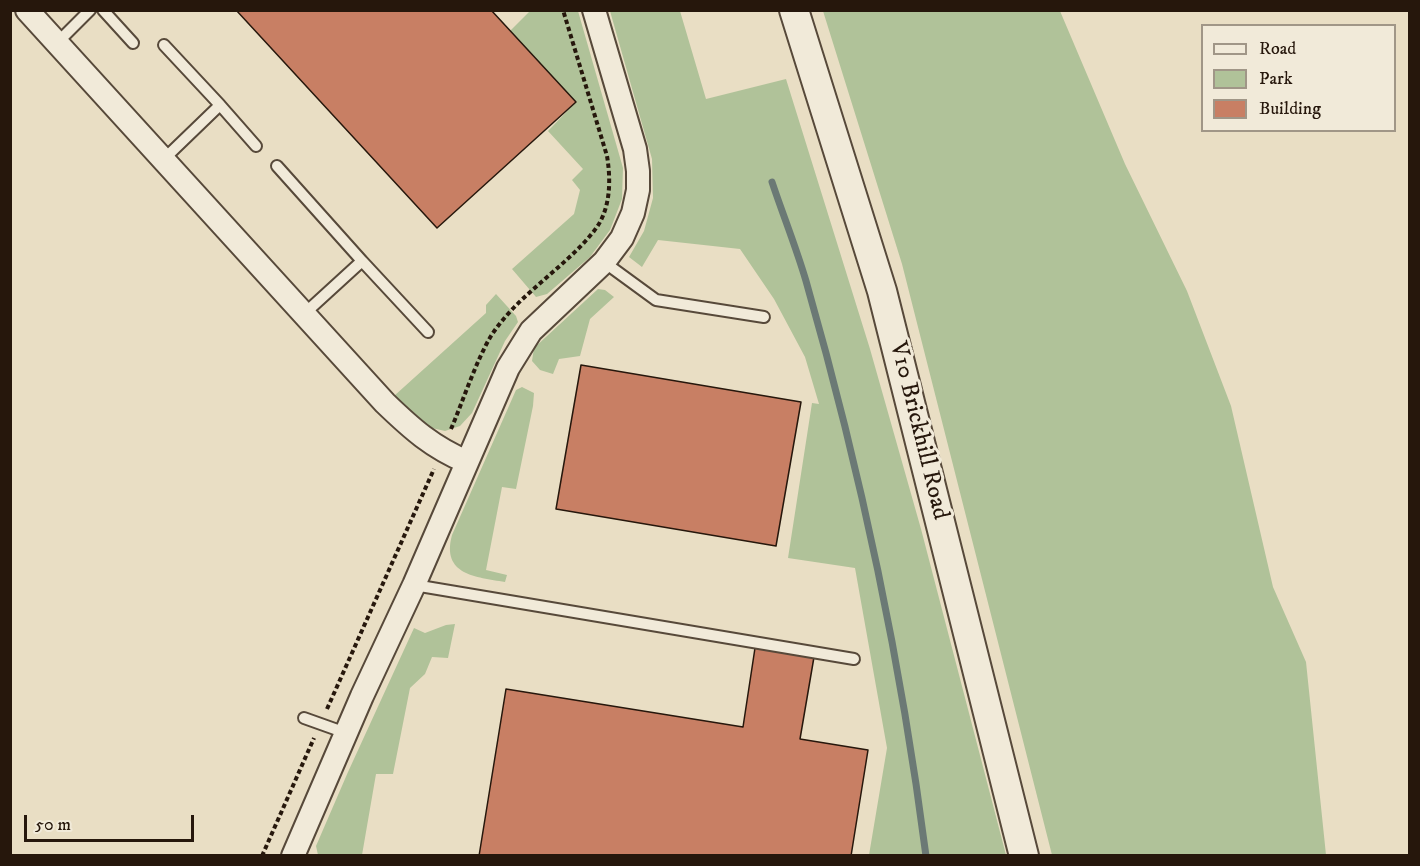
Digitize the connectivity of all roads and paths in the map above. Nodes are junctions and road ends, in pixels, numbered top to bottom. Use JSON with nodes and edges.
{"nodes":[{"id":1,"x":27,"y":10,"type":"edge"},
{"id":2,"x":90,"y":10,"type":"edge"},
{"id":3,"x":103,"y":10,"type":"edge"},
{"id":4,"x":594,"y":10,"type":"edge"},
{"id":5,"x":794,"y":10,"type":"edge"},
{"id":6,"x":57,"y":43,"type":"junction"},
{"id":7,"x":133,"y":43,"type":"dead end"},
{"id":8,"x":164,"y":45,"type":"dead end"},
{"id":9,"x":220,"y":105,"type":"junction"},
{"id":10,"x":256,"y":146,"type":"dead end"},
{"id":11,"x":163,"y":160,"type":"junction"},
{"id":12,"x":277,"y":166,"type":"dead end"},
{"id":13,"x":362,"y":261,"type":"junction"},
{"id":14,"x":604,"y":262,"type":"junction"},
{"id":15,"x":304,"y":314,"type":"junction"},
{"id":16,"x":764,"y":317,"type":"dead end"},
{"id":17,"x":428,"y":332,"type":"dead end"},
{"id":18,"x":467,"y":462,"type":"junction"},
{"id":19,"x":414,"y":585,"type":"junction"},
{"id":20,"x":854,"y":659,"type":"dead end"},
{"id":21,"x":304,"y":718,"type":"dead end"},
{"id":22,"x":346,"y":733,"type":"junction"},
{"id":23,"x":293,"y":855,"type":"edge"},
{"id":24,"x":1024,"y":855,"type":"edge"}],
"edges":[{"from":1,"to":6,"type":"street"},
{"from":2,"to":6,"type":"lane"},
{"from":3,"to":7,"type":"lane"},
{"from":4,"to":14,"type":"street"},
{"from":5,"to":24,"type":"street","name":"V10 Brickhill Road"},
{"from":6,"to":11,"type":"street"},
{"from":8,"to":9,"type":"lane"},
{"from":9,"to":10,"type":"lane"},
{"from":9,"to":11,"type":"lane"},
{"from":11,"to":15,"type":"street"},
{"from":12,"to":13,"type":"lane"},
{"from":13,"to":15,"type":"lane"},
{"from":13,"to":17,"type":"lane"},
{"from":14,"to":16,"type":"lane"},
{"from":14,"to":18,"type":"street"},
{"from":15,"to":18,"type":"street"},
{"from":18,"to":19,"type":"street"},
{"from":19,"to":20,"type":"lane"},
{"from":19,"to":22,"type":"street"},
{"from":21,"to":22,"type":"lane"},
{"from":22,"to":23,"type":"street"}]}
